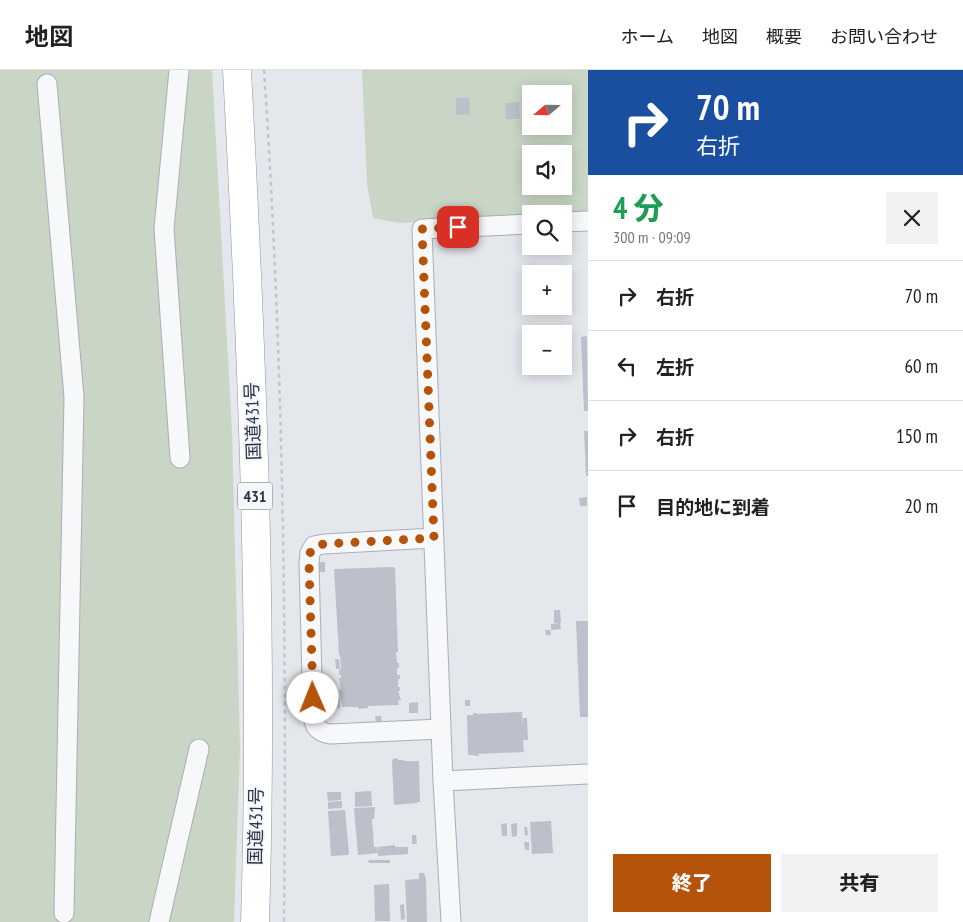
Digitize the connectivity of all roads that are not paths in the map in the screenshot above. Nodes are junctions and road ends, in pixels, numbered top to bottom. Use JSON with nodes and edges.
{"nodes":[{"id":1,"x":179,"y":70,"type":"edge"},
{"id":2,"x":237,"y":70,"type":"edge"},
{"id":3,"x":254,"y":70,"type":"edge"},
{"id":4,"x":47,"y":84,"type":"dead end"},
{"id":5,"x":588,"y":221,"type":"edge"},
{"id":6,"x":572,"y":222,"type":"edge"},
{"id":7,"x":522,"y":224,"type":"edge"},
{"id":8,"x":180,"y":458,"type":"dead end"},
{"id":9,"x":434,"y":538,"type":"junction"},
{"id":10,"x":441,"y":729,"type":"junction"},
{"id":11,"x":200,"y":749,"type":"dead end"},
{"id":12,"x":588,"y":774,"type":"edge"},
{"id":13,"x":443,"y":781,"type":"junction"},
{"id":14,"x":64,"y":913,"type":"dead end"},
{"id":15,"x":158,"y":922,"type":"edge"},
{"id":16,"x":255,"y":922,"type":"edge"},
{"id":17,"x":274,"y":922,"type":"edge"},
{"id":18,"x":452,"y":922,"type":"edge"}],
"edges":[{"from":1,"to":8,"type":"lane"},
{"from":2,"to":16,"type":"highway","name":"国道431号","number":"431"},
{"from":3,"to":17,"type":"highway","name":"国道431号","number":"431"},
{"from":4,"to":14,"type":"lane"},
{"from":5,"to":6,"type":"lane"},
{"from":7,"to":9,"type":"lane"},
{"from":9,"to":10,"type":"lane"},
{"from":9,"to":10,"type":"lane"},
{"from":10,"to":13,"type":"lane"},
{"from":11,"to":15,"type":"lane"},
{"from":12,"to":13,"type":"lane"},
{"from":13,"to":18,"type":"lane"}]}
